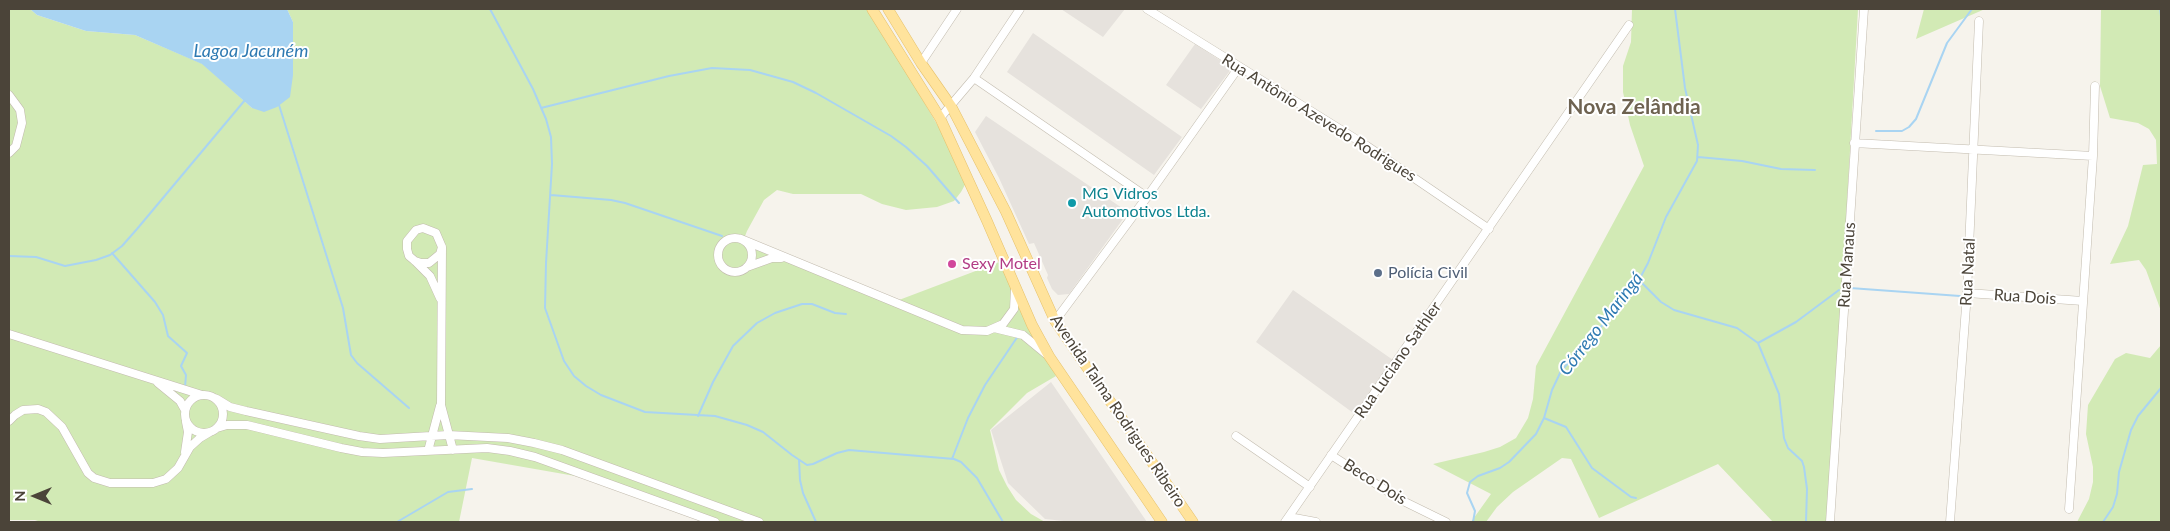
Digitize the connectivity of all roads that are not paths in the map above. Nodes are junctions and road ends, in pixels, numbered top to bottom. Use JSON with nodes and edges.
{"nodes":[{"id":1,"x":872,"y":9,"type":"edge"},
{"id":2,"x":888,"y":9,"type":"edge"},
{"id":3,"x":957,"y":9,"type":"edge"},
{"id":4,"x":1020,"y":9,"type":"edge"},
{"id":5,"x":1147,"y":9,"type":"edge"},
{"id":6,"x":1864,"y":9,"type":"edge"},
{"id":7,"x":1979,"y":21,"type":"dead end"},
{"id":8,"x":1630,"y":25,"type":"dead end"},
{"id":9,"x":921,"y":63,"type":"junction"},
{"id":10,"x":1239,"y":67,"type":"junction"},
{"id":11,"x":974,"y":78,"type":"junction"},
{"id":12,"x":2095,"y":86,"type":"dead end"},
{"id":13,"x":9,"y":95,"type":"edge"},
{"id":14,"x":951,"y":106,"type":"junction"},
{"id":15,"x":940,"y":118,"type":"junction"},
{"id":16,"x":1854,"y":143,"type":"junction"},
{"id":17,"x":1973,"y":150,"type":"junction"},
{"id":18,"x":9,"y":154,"type":"edge"},
{"id":19,"x":2093,"y":156,"type":"junction"},
{"id":20,"x":1147,"y":197,"type":"junction"},
{"id":21,"x":1489,"y":229,"type":"junction"},
{"id":22,"x":741,"y":239,"type":"junction"},
{"id":23,"x":442,"y":247,"type":"junction"},
{"id":24,"x":784,"y":258,"type":"junction"},
{"id":25,"x":414,"y":261,"type":"junction"},
{"id":26,"x":745,"y":268,"type":"junction"},
{"id":27,"x":1015,"y":284,"type":"junction"},
{"id":28,"x":1967,"y":294,"type":"junction"},
{"id":29,"x":442,"y":301,"type":"junction"},
{"id":30,"x":2084,"y":301,"type":"junction"},
{"id":31,"x":1056,"y":321,"type":"junction"},
{"id":32,"x":994,"y":328,"type":"junction"},
{"id":33,"x":9,"y":334,"type":"edge"},
{"id":34,"x":1049,"y":356,"type":"junction"},
{"id":35,"x":155,"y":380,"type":"junction"},
{"id":36,"x":202,"y":394,"type":"junction"},
{"id":37,"x":217,"y":399,"type":"junction"},
{"id":38,"x":441,"y":405,"type":"junction"},
{"id":39,"x":186,"y":414,"type":"junction"},
{"id":40,"x":9,"y":421,"type":"edge"},
{"id":41,"x":214,"y":430,"type":"junction"},
{"id":42,"x":431,"y":435,"type":"junction"},
{"id":43,"x":448,"y":435,"type":"junction"},
{"id":44,"x":1236,"y":436,"type":"dead end"},
{"id":45,"x":453,"y":450,"type":"junction"},
{"id":46,"x":428,"y":451,"type":"junction"},
{"id":47,"x":1331,"y":455,"type":"junction"},
{"id":48,"x":183,"y":459,"type":"junction"},
{"id":49,"x":1310,"y":487,"type":"junction"},
{"id":50,"x":2069,"y":509,"type":"dead end"},
{"id":51,"x":1154,"y":510,"type":"junction"},
{"id":52,"x":1287,"y":520,"type":"edge"},
{"id":53,"x":715,"y":522,"type":"edge"},
{"id":54,"x":758,"y":522,"type":"edge"},
{"id":55,"x":1162,"y":522,"type":"edge"},
{"id":56,"x":1167,"y":522,"type":"edge"},
{"id":57,"x":1193,"y":522,"type":"edge"},
{"id":58,"x":1316,"y":522,"type":"edge"},
{"id":59,"x":1446,"y":522,"type":"edge"},
{"id":60,"x":1830,"y":522,"type":"edge"},
{"id":61,"x":1950,"y":522,"type":"edge"}],
"edges":[{"from":1,"to":15,"type":"main road","name":"Avenida Talma Rodrigues Ribeiro"},
{"from":2,"to":9,"type":"main road","name":"Avenida Talma Rodrigues Ribeiro"},
{"from":3,"to":9,"type":"street"},
{"from":4,"to":11,"type":"street"},
{"from":5,"to":10,"type":"street","name":"Rua Antônio Azevedo Rodrigues"},
{"from":6,"to":16,"type":"street","name":"Rua Manaus"},
{"from":7,"to":17,"type":"street","name":"Rua Natal"},
{"from":8,"to":21,"type":"street","name":"Rua Luciano Sathler"},
{"from":9,"to":14,"type":"main road","name":"Avenida Talma Rodrigues Ribeiro"},
{"from":10,"to":20,"type":"street"},
{"from":10,"to":21,"type":"street","name":"Rua Antônio Azevedo Rodrigues"},
{"from":11,"to":14,"type":"street"},
{"from":11,"to":20,"type":"street"},
{"from":12,"to":19,"type":"street"},
{"from":13,"to":18,"type":"street"},
{"from":14,"to":15,"type":"street"},
{"from":14,"to":31,"type":"main road","name":"Avenida Talma Rodrigues Ribeiro"},
{"from":15,"to":27,"type":"main road","name":"Avenida Talma Rodrigues Ribeiro"},
{"from":16,"to":17,"type":"street"},
{"from":16,"to":60,"type":"street","name":"Rua Manaus"},
{"from":17,"to":19,"type":"street"},
{"from":17,"to":28,"type":"street","name":"Rua Natal"},
{"from":19,"to":30,"type":"street"},
{"from":20,"to":31,"type":"street"},
{"from":21,"to":47,"type":"street","name":"Rua Luciano Sathler"},
{"from":22,"to":24,"type":"street"},
{"from":22,"to":26,"type":"street"},
{"from":22,"to":26,"type":"street"},
{"from":23,"to":25,"type":"street"},
{"from":23,"to":25,"type":"street"},
{"from":23,"to":29,"type":"street"},
{"from":24,"to":26,"type":"street"},
{"from":24,"to":32,"type":"street"},
{"from":25,"to":29,"type":"street"},
{"from":27,"to":32,"type":"street"},
{"from":27,"to":34,"type":"main road","name":"Avenida Talma Rodrigues Ribeiro"},
{"from":28,"to":30,"type":"street","name":"Rua Dois"},
{"from":28,"to":61,"type":"street","name":"Rua Natal"},
{"from":29,"to":38,"type":"street"},
{"from":30,"to":50,"type":"street"},
{"from":31,"to":57,"type":"main road","name":"Avenida Talma Rodrigues Ribeiro"},
{"from":32,"to":34,"type":"street"},
{"from":33,"to":35,"type":"street"},
{"from":34,"to":51,"type":"main road","name":"Avenida Talma Rodrigues Ribeiro"},
{"from":35,"to":36,"type":"street"},
{"from":35,"to":39,"type":"street"},
{"from":36,"to":37,"type":"street"},
{"from":36,"to":39,"type":"street"},
{"from":37,"to":41,"type":"street"},
{"from":37,"to":42,"type":"street"},
{"from":38,"to":42,"type":"street"},
{"from":38,"to":43,"type":"street"},
{"from":39,"to":41,"type":"street"},
{"from":39,"to":48,"type":"street"},
{"from":40,"to":48,"type":"street"},
{"from":41,"to":46,"type":"street"},
{"from":41,"to":48,"type":"street"},
{"from":42,"to":43,"type":"street"},
{"from":42,"to":46,"type":"street"},
{"from":43,"to":45,"type":"street"},
{"from":43,"to":54,"type":"street"},
{"from":44,"to":49,"type":"street"},
{"from":45,"to":46,"type":"street"},
{"from":45,"to":53,"type":"street"},
{"from":47,"to":49,"type":"street","name":"Rua Luciano Sathler"},
{"from":47,"to":59,"type":"street","name":"Beco Dois"},
{"from":49,"to":52,"type":"street","name":"Rua Luciano Sathler"},
{"from":51,"to":55,"type":"main road","name":"Avenida Talma Rodrigues Ribeiro"},
{"from":51,"to":56,"type":"main road"},
{"from":52,"to":58,"type":"street"}]}
